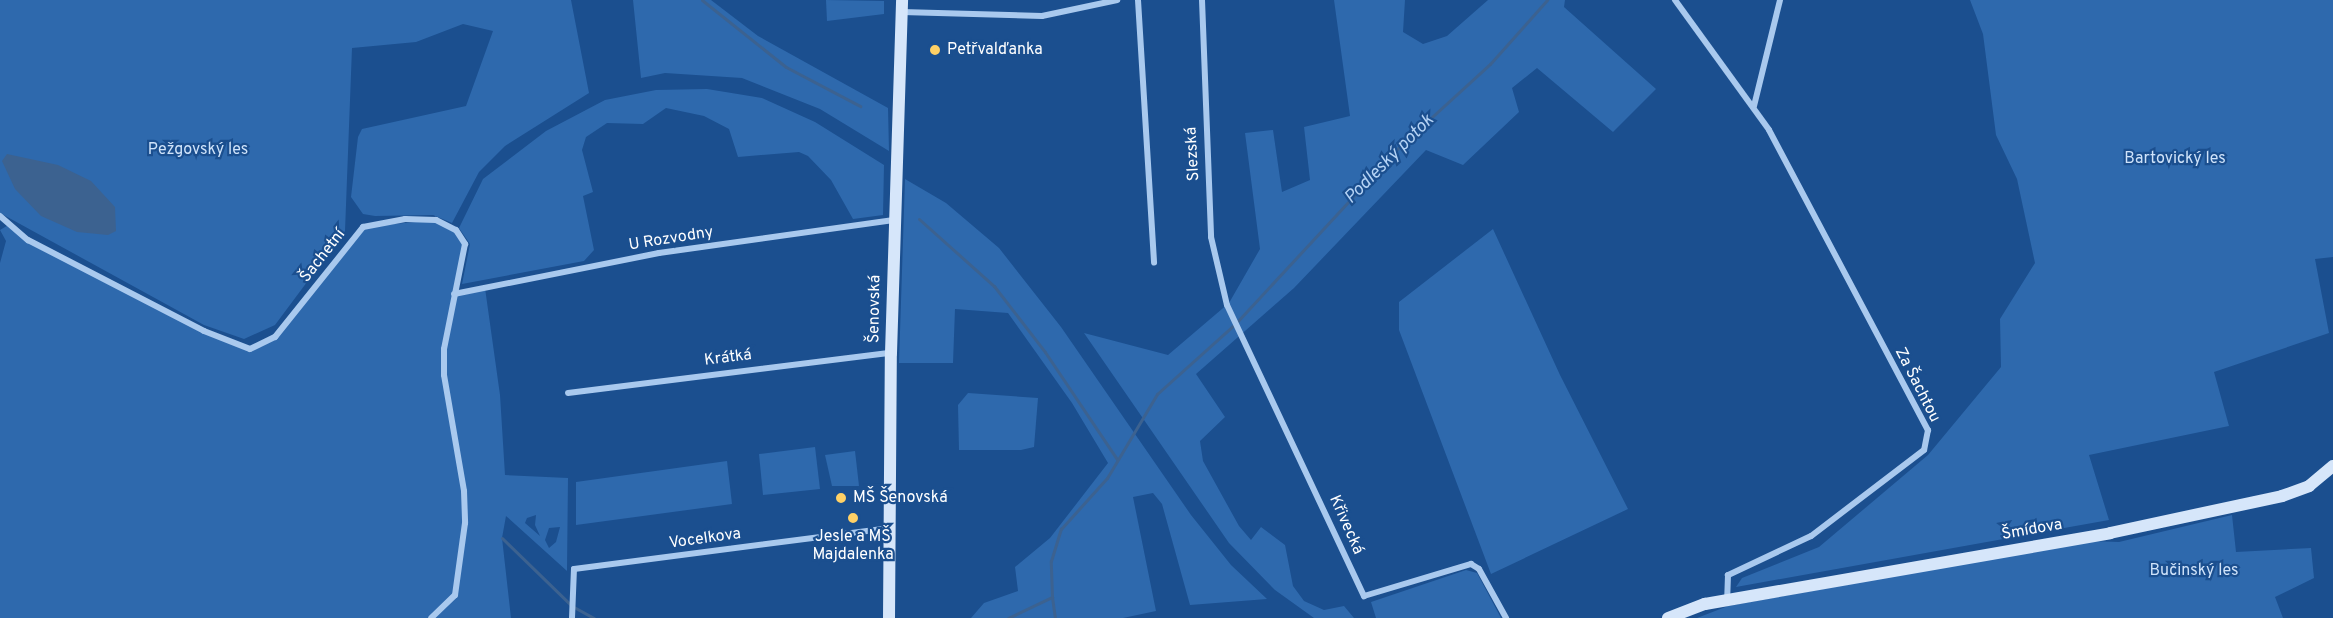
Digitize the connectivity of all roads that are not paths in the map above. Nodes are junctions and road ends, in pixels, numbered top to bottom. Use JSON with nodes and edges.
{"nodes":[{"id":1,"x":1117,"y":0,"type":"edge"},
{"id":2,"x":1138,"y":0,"type":"edge"},
{"id":3,"x":1202,"y":0,"type":"edge"},
{"id":4,"x":1675,"y":0,"type":"edge"},
{"id":5,"x":1780,"y":0,"type":"edge"},
{"id":6,"x":901,"y":6,"type":"edge"},
{"id":7,"x":1754,"y":106,"type":"junction"},
{"id":8,"x":0,"y":216,"type":"edge"},
{"id":9,"x":894,"y":220,"type":"junction"},
{"id":10,"x":1154,"y":263,"type":"dead end"},
{"id":11,"x":454,"y":294,"type":"junction"},
{"id":12,"x":1227,"y":305,"type":"joint"},
{"id":13,"x":891,"y":353,"type":"junction"},
{"id":14,"x":568,"y":393,"type":"dead end"},
{"id":15,"x":2333,"y":466,"type":"edge"},
{"id":16,"x":888,"y":528,"type":"junction"},
{"id":17,"x":1727,"y":600,"type":"junction"},
{"id":18,"x":572,"y":611,"type":"edge"},
{"id":19,"x":431,"y":618,"type":"edge"},
{"id":20,"x":889,"y":618,"type":"edge"},
{"id":21,"x":1506,"y":618,"type":"edge"},
{"id":22,"x":1668,"y":618,"type":"edge"}],
"edges":[{"from":1,"to":6,"type":"street"},
{"from":2,"to":10,"type":"street"},
{"from":3,"to":12,"type":"street","name":"Slezská"},
{"from":4,"to":7,"type":"street","name":"Za Šachtou"},
{"from":5,"to":7,"type":"street"},
{"from":6,"to":9,"type":"street","name":"Šenovská"},
{"from":7,"to":17,"type":"street","name":"Za Šachtou"},
{"from":8,"to":11,"type":"street","name":"Šachetní"},
{"from":9,"to":11,"type":"street","name":"U Rozvodny"},
{"from":9,"to":13,"type":"street","name":"Šenovská"},
{"from":11,"to":19,"type":"street","name":"Šachetní"},
{"from":12,"to":21,"type":"street","name":"Křivecká"},
{"from":13,"to":14,"type":"street","name":"Krátká"},
{"from":13,"to":16,"type":"street","name":"Šenovská"},
{"from":15,"to":17,"type":"street","name":"Šmídova"},
{"from":16,"to":18,"type":"street","name":"Vocelkova"},
{"from":16,"to":20,"type":"street","name":"Šenovská"},
{"from":17,"to":22,"type":"street","name":"Šmídova"}]}
